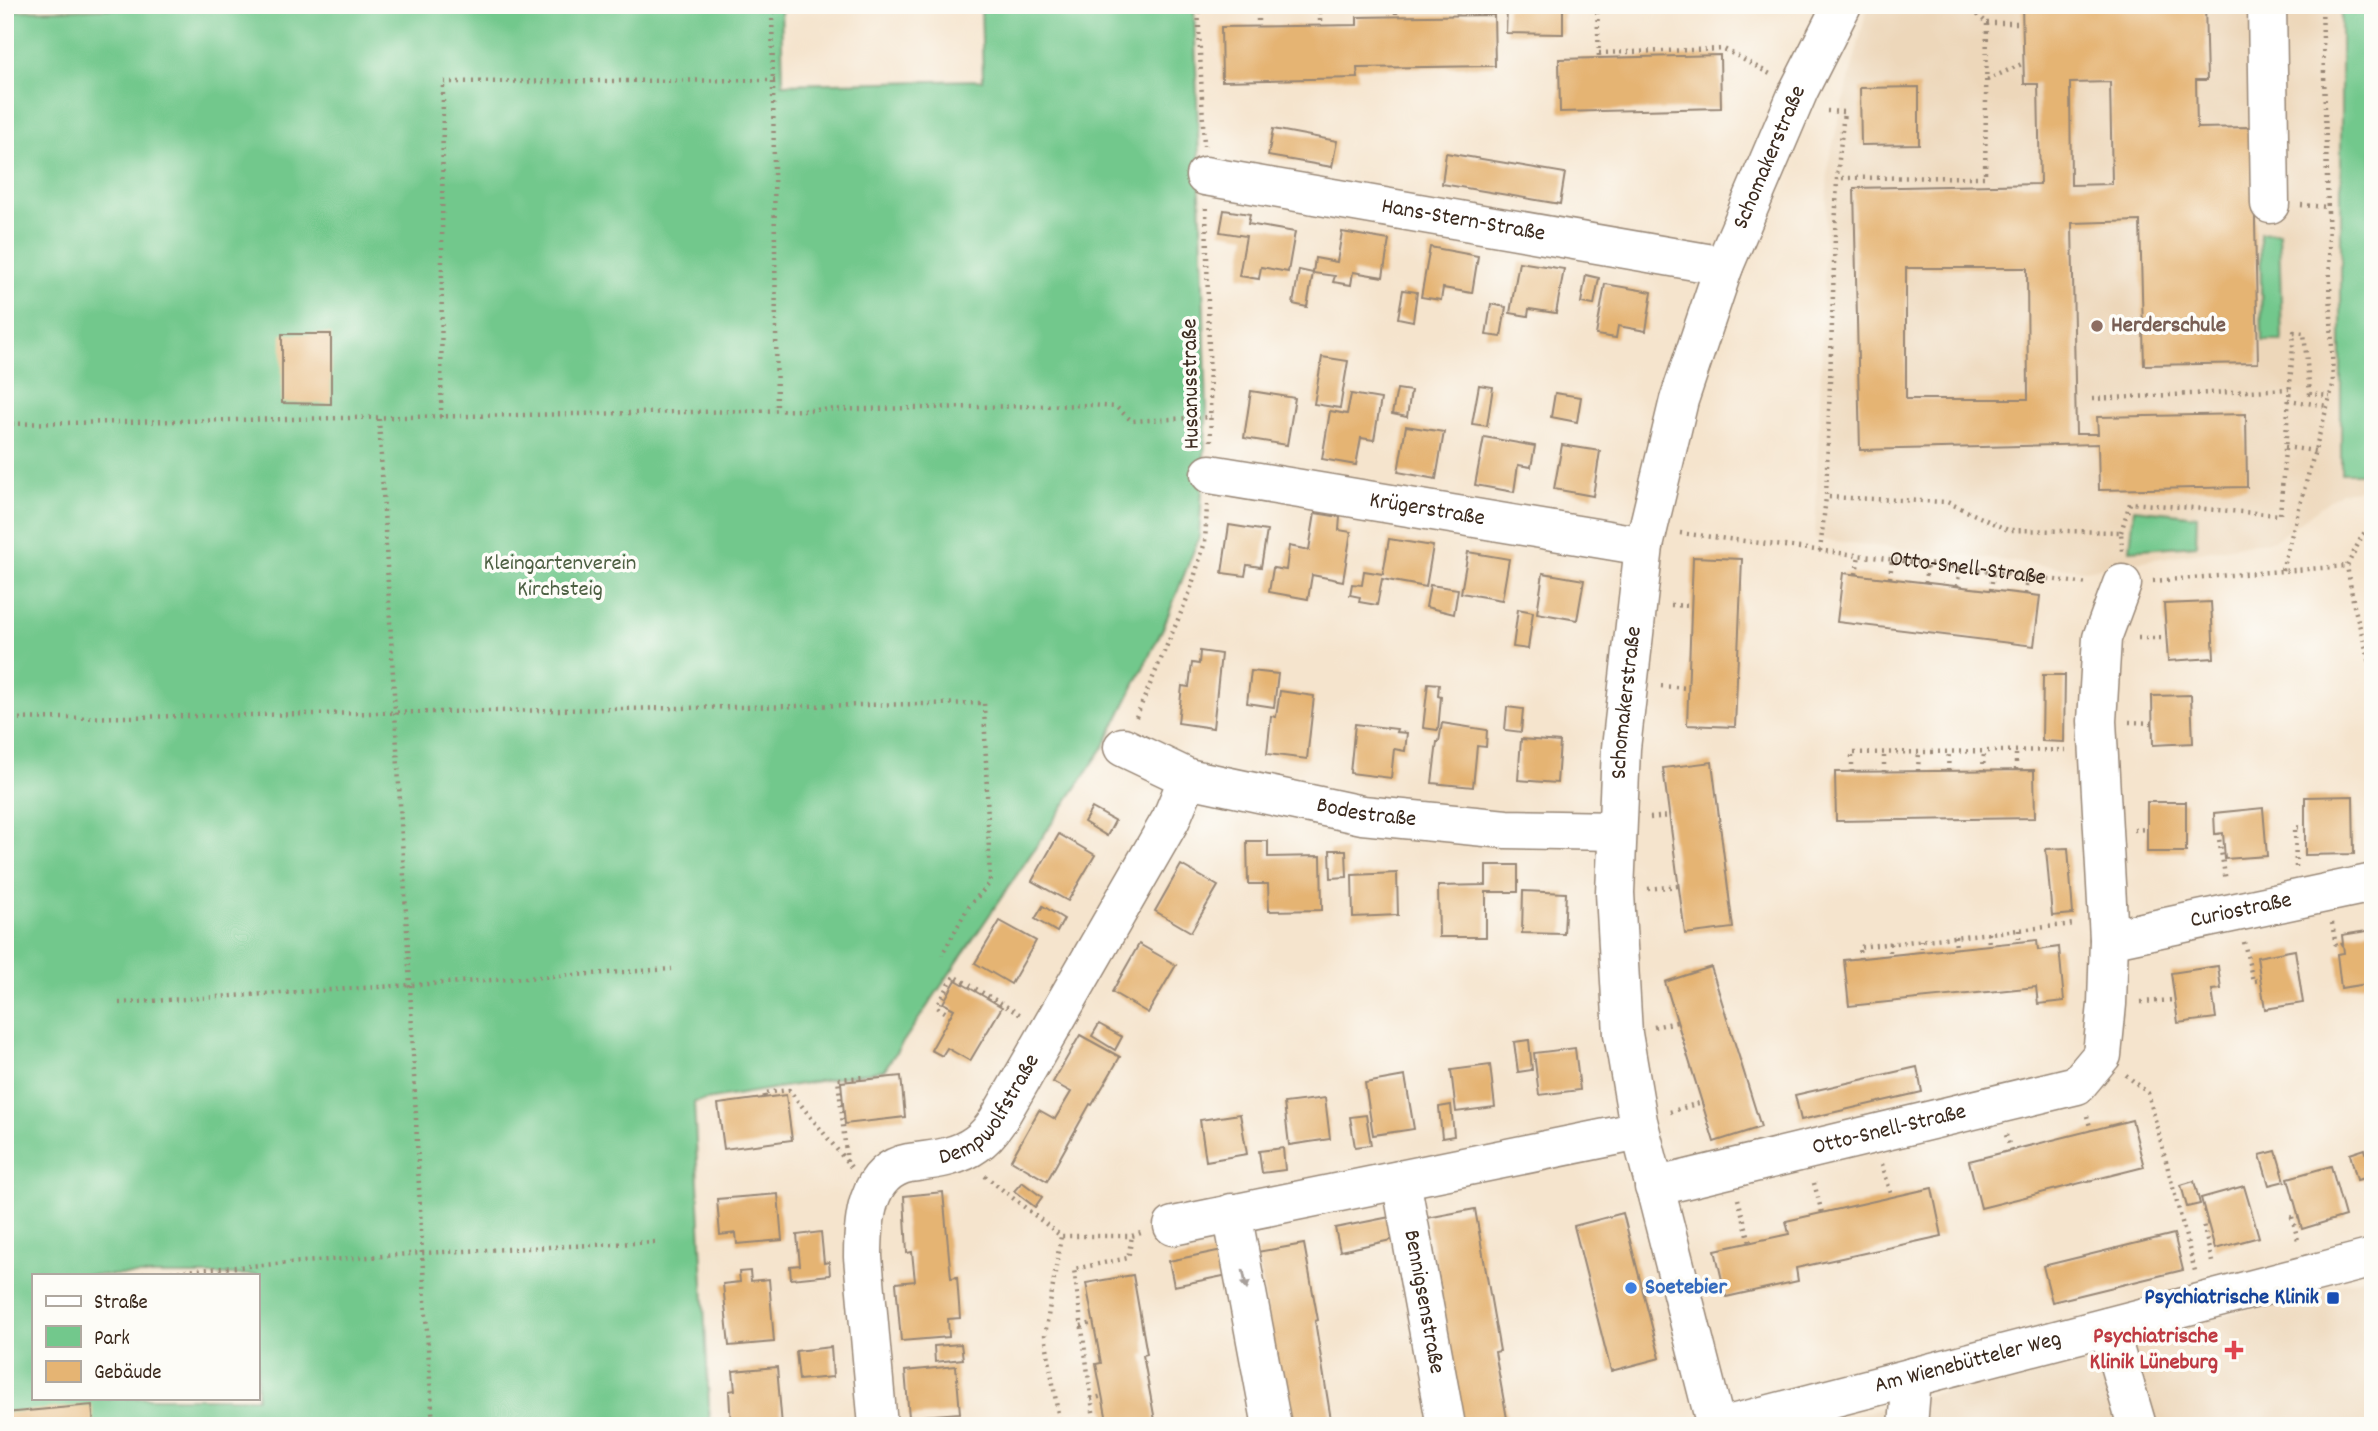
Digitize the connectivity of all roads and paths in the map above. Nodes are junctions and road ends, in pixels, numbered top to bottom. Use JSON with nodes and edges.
{"nodes":[{"id":1,"x":772,"y":5,"type":"edge"},
{"id":2,"x":1198,"y":5,"type":"edge"},
{"id":3,"x":1258,"y":5,"type":"edge"},
{"id":4,"x":1320,"y":5,"type":"edge"},
{"id":5,"x":1396,"y":5,"type":"edge"},
{"id":6,"x":1457,"y":5,"type":"edge"},
{"id":7,"x":1597,"y":5,"type":"edge"},
{"id":8,"x":1842,"y":5,"type":"edge"},
{"id":9,"x":1967,"y":5,"type":"edge"},
{"id":10,"x":2267,"y":5,"type":"edge"},
{"id":11,"x":2322,"y":5,"type":"edge"},
{"id":12,"x":1458,"y":15,"type":"dead end"},
{"id":13,"x":1396,"y":16,"type":"dead end"},
{"id":14,"x":1987,"y":23,"type":"junction"},
{"id":15,"x":2023,"y":23,"type":"dead end"},
{"id":16,"x":1320,"y":25,"type":"dead end"},
{"id":17,"x":1258,"y":27,"type":"dead end"},
{"id":18,"x":2024,"y":63,"type":"dead end"},
{"id":19,"x":1772,"y":76,"type":"dead end"},
{"id":20,"x":775,"y":80,"type":"junction"},
{"id":21,"x":1986,"y":80,"type":"junction"},
{"id":22,"x":1844,"y":112,"type":"dead end"},
{"id":23,"x":1205,"y":176,"type":"junction"},
{"id":24,"x":1953,"y":177,"type":"junction"},
{"id":25,"x":1837,"y":178,"type":"junction"},
{"id":26,"x":1952,"y":186,"type":"dead end"},
{"id":27,"x":2270,"y":204,"type":"dead end"},
{"id":28,"x":1724,"y":266,"type":"junction"},
{"id":29,"x":2289,"y":389,"type":"junction"},
{"id":30,"x":2330,"y":396,"type":"junction"},
{"id":31,"x":2092,"y":399,"type":"dead end"},
{"id":32,"x":2288,"y":400,"type":"junction"},
{"id":33,"x":2327,"y":406,"type":"junction"},
{"id":34,"x":777,"y":411,"type":"junction"},
{"id":35,"x":1212,"y":417,"type":"junction"},
{"id":36,"x":441,"y":418,"type":"junction"},
{"id":37,"x":379,"y":419,"type":"junction"},
{"id":38,"x":5,"y":424,"type":"edge"},
{"id":39,"x":2285,"y":447,"type":"junction"},
{"id":40,"x":2315,"y":451,"type":"junction"},
{"id":41,"x":1210,"y":474,"type":"junction"},
{"id":42,"x":1826,"y":498,"type":"junction"},
{"id":43,"x":2373,"y":523,"type":"edge"},
{"id":44,"x":2122,"y":532,"type":"junction"},
{"id":45,"x":1646,"y":538,"type":"junction"},
{"id":46,"x":1820,"y":551,"type":"junction"},
{"id":47,"x":1859,"y":555,"type":"junction"},
{"id":48,"x":1892,"y":560,"type":"junction"},
{"id":49,"x":1927,"y":564,"type":"junction"},
{"id":50,"x":2347,"y":566,"type":"junction"},
{"id":51,"x":1960,"y":569,"type":"junction"},
{"id":52,"x":2282,"y":570,"type":"junction"},
{"id":53,"x":1993,"y":573,"type":"junction"},
{"id":54,"x":1856,"y":574,"type":"dead end"},
{"id":55,"x":2027,"y":578,"type":"junction"},
{"id":56,"x":1890,"y":579,"type":"dead end"},
{"id":57,"x":1925,"y":583,"type":"dead end"},
{"id":58,"x":2122,"y":584,"type":"junction"},
{"id":59,"x":1957,"y":586,"type":"dead end"},
{"id":60,"x":1991,"y":590,"type":"dead end"},
{"id":61,"x":2025,"y":594,"type":"dead end"},
{"id":62,"x":2373,"y":674,"type":"edge"},
{"id":63,"x":395,"y":712,"type":"junction"},
{"id":64,"x":5,"y":719,"type":"edge"},
{"id":65,"x":1123,"y":747,"type":"joint"},
{"id":66,"x":2098,"y":749,"type":"junction"},
{"id":67,"x":2016,"y":750,"type":"junction"},
{"id":68,"x":1949,"y":751,"type":"junction"},
{"id":69,"x":1984,"y":751,"type":"junction"},
{"id":70,"x":1884,"y":752,"type":"junction"},
{"id":71,"x":1919,"y":752,"type":"junction"},
{"id":72,"x":2016,"y":770,"type":"dead end"},
{"id":73,"x":1919,"y":771,"type":"dead end"},
{"id":74,"x":1948,"y":771,"type":"dead end"},
{"id":75,"x":1983,"y":771,"type":"dead end"},
{"id":76,"x":1852,"y":772,"type":"dead end"},
{"id":77,"x":1884,"y":772,"type":"dead end"},
{"id":78,"x":1188,"y":778,"type":"junction"},
{"id":79,"x":2305,"y":828,"type":"dead end"},
{"id":80,"x":1617,"y":831,"type":"junction"},
{"id":81,"x":2218,"y":834,"type":"dead end"},
{"id":82,"x":2373,"y":883,"type":"edge"},
{"id":83,"x":2296,"y":899,"type":"junction"},
{"id":84,"x":2234,"y":912,"type":"junction"},
{"id":85,"x":2019,"y":930,"type":"junction"},
{"id":86,"x":2109,"y":930,"type":"junction"},
{"id":87,"x":1988,"y":933,"type":"junction"},
{"id":88,"x":1955,"y":936,"type":"junction"},
{"id":89,"x":1921,"y":940,"type":"junction"},
{"id":90,"x":2019,"y":942,"type":"dead end"},
{"id":91,"x":1889,"y":943,"type":"junction"},
{"id":92,"x":1989,"y":945,"type":"dead end"},
{"id":93,"x":1956,"y":949,"type":"dead end"},
{"id":94,"x":1921,"y":952,"type":"dead end"},
{"id":95,"x":942,"y":955,"type":"dead end"},
{"id":96,"x":1890,"y":956,"type":"dead end"},
{"id":97,"x":1860,"y":959,"type":"dead end"},
{"id":98,"x":672,"y":969,"type":"dead end"},
{"id":99,"x":2261,"y":980,"type":"dead end"},
{"id":100,"x":410,"y":986,"type":"junction"},
{"id":101,"x":119,"y":1003,"type":"dead end"},
{"id":102,"x":951,"y":1016,"type":"dead end"},
{"id":103,"x":1049,"y":1031,"type":"junction"},
{"id":104,"x":2102,"y":1055,"type":"junction"},
{"id":105,"x":864,"y":1080,"type":"dead end"},
{"id":106,"x":765,"y":1097,"type":"dead end"},
{"id":107,"x":1640,"y":1131,"type":"junction"},
{"id":108,"x":957,"y":1153,"type":"junction"},
{"id":109,"x":1730,"y":1168,"type":"junction"},
{"id":110,"x":1401,"y":1180,"type":"junction"},
{"id":111,"x":1654,"y":1187,"type":"junction"},
{"id":112,"x":2373,"y":1192,"type":"edge"},
{"id":113,"x":2373,"y":1198,"type":"edge"},
{"id":114,"x":1232,"y":1213,"type":"junction"},
{"id":115,"x":2208,"y":1223,"type":"dead end"},
{"id":116,"x":1173,"y":1226,"type":"dead end"},
{"id":117,"x":1061,"y":1236,"type":"junction"},
{"id":118,"x":1113,"y":1236,"type":"dead end"},
{"id":119,"x":1132,"y":1236,"type":"dead end"},
{"id":120,"x":657,"y":1242,"type":"dead end"},
{"id":121,"x":1750,"y":1242,"type":"dead end"},
{"id":122,"x":422,"y":1253,"type":"junction"},
{"id":123,"x":2373,"y":1258,"type":"edge"},
{"id":124,"x":143,"y":1274,"type":"edge"},
{"id":125,"x":2213,"y":1300,"type":"junction"},
{"id":126,"x":1093,"y":1323,"type":"dead end"},
{"id":127,"x":1081,"y":1326,"type":"junction"},
{"id":128,"x":2108,"y":1327,"type":"junction"},
{"id":129,"x":1913,"y":1377,"type":"junction"},
{"id":130,"x":1103,"y":1396,"type":"dead end"},
{"id":131,"x":1091,"y":1399,"type":"junction"},
{"id":132,"x":433,"y":1426,"type":"edge"},
{"id":133,"x":878,"y":1426,"type":"edge"},
{"id":134,"x":1060,"y":1426,"type":"edge"},
{"id":135,"x":1095,"y":1426,"type":"edge"},
{"id":136,"x":1272,"y":1426,"type":"edge"},
{"id":137,"x":1447,"y":1426,"type":"edge"},
{"id":138,"x":1716,"y":1426,"type":"edge"},
{"id":139,"x":1724,"y":1426,"type":"edge"},
{"id":140,"x":1908,"y":1426,"type":"edge"},
{"id":141,"x":2137,"y":1426,"type":"edge"}],
"edges":[{"from":1,"to":20,"type":"path"},
{"from":2,"to":23,"type":"path","name":"Husanusstraße"},
{"from":3,"to":17,"type":"path"},
{"from":4,"to":16,"type":"path"},
{"from":5,"to":13,"type":"path"},
{"from":6,"to":12,"type":"path"},
{"from":7,"to":19,"type":"path"},
{"from":8,"to":28,"type":"street","name":"Schomakerstraße"},
{"from":9,"to":14,"type":"path"},
{"from":10,"to":27,"type":"street"},
{"from":11,"to":30,"type":"path"},
{"from":14,"to":15,"type":"path"},
{"from":14,"to":21,"type":"path"},
{"from":18,"to":21,"type":"path"},
{"from":20,"to":34,"type":"path"},
{"from":20,"to":36,"type":"path"},
{"from":21,"to":24,"type":"path"},
{"from":22,"to":25,"type":"path"},
{"from":23,"to":28,"type":"street","name":"Hans-Stern-Straße"},
{"from":23,"to":35,"type":"path","name":"Husanusstraße"},
{"from":24,"to":25,"type":"path"},
{"from":24,"to":26,"type":"path"},
{"from":25,"to":42,"type":"path"},
{"from":28,"to":45,"type":"street","name":"Schomakerstraße"},
{"from":29,"to":30,"type":"path"},
{"from":29,"to":31,"type":"path"},
{"from":29,"to":32,"type":"path"},
{"from":30,"to":33,"type":"path"},
{"from":32,"to":33,"type":"path"},
{"from":32,"to":39,"type":"path"},
{"from":33,"to":40,"type":"path"},
{"from":34,"to":35,"type":"path"},
{"from":34,"to":36,"type":"path"},
{"from":35,"to":41,"type":"path","name":"Husanusstraße"},
{"from":36,"to":37,"type":"path"},
{"from":37,"to":38,"type":"path"},
{"from":37,"to":63,"type":"path"},
{"from":39,"to":40,"type":"path"},
{"from":39,"to":44,"type":"path"},
{"from":40,"to":52,"type":"path"},
{"from":41,"to":45,"type":"street","name":"Krügerstraße"},
{"from":41,"to":65,"type":"path","name":"Husanusstraße"},
{"from":42,"to":44,"type":"path"},
{"from":42,"to":46,"type":"path"},
{"from":43,"to":50,"type":"path"},
{"from":44,"to":58,"type":"path"},
{"from":45,"to":46,"type":"path","name":"Otto-Snell-Straße"},
{"from":45,"to":80,"type":"street","name":"Schomakerstraße"},
{"from":46,"to":47,"type":"path","name":"Otto-Snell-Straße"},
{"from":47,"to":48,"type":"path","name":"Otto-Snell-Straße"},
{"from":47,"to":54,"type":"path"},
{"from":48,"to":49,"type":"path","name":"Otto-Snell-Straße"},
{"from":48,"to":56,"type":"path"},
{"from":49,"to":51,"type":"path","name":"Otto-Snell-Straße"},
{"from":49,"to":57,"type":"path"},
{"from":50,"to":52,"type":"path","name":"Otto-Snell-Straße"},
{"from":50,"to":62,"type":"path"},
{"from":51,"to":53,"type":"path","name":"Otto-Snell-Straße"},
{"from":51,"to":59,"type":"path"},
{"from":52,"to":58,"type":"path","name":"Otto-Snell-Straße"},
{"from":53,"to":55,"type":"path","name":"Otto-Snell-Straße"},
{"from":53,"to":60,"type":"path"},
{"from":55,"to":58,"type":"path","name":"Otto-Snell-Straße"},
{"from":55,"to":61,"type":"path"},
{"from":58,"to":66,"type":"street"},
{"from":63,"to":64,"type":"path"},
{"from":63,"to":95,"type":"path"},
{"from":63,"to":100,"type":"path"},
{"from":65,"to":78,"type":"street","name":"Bodestraße"},
{"from":66,"to":67,"type":"path"},
{"from":66,"to":86,"type":"street"},
{"from":67,"to":69,"type":"path"},
{"from":67,"to":72,"type":"path"},
{"from":68,"to":69,"type":"path"},
{"from":68,"to":71,"type":"path"},
{"from":68,"to":74,"type":"path"},
{"from":69,"to":75,"type":"path"},
{"from":70,"to":71,"type":"path"},
{"from":70,"to":76,"type":"path"},
{"from":70,"to":77,"type":"path"},
{"from":71,"to":73,"type":"path"},
{"from":78,"to":80,"type":"street","name":"Bodestraße"},
{"from":78,"to":103,"type":"street","name":"Dempwolfstraße"},
{"from":79,"to":83,"type":"path"},
{"from":80,"to":107,"type":"street","name":"Schomakerstraße"},
{"from":81,"to":84,"type":"path"},
{"from":82,"to":83,"type":"street","name":"Curiostraße"},
{"from":83,"to":84,"type":"street","name":"Curiostraße"},
{"from":84,"to":86,"type":"street","name":"Curiostraße"},
{"from":84,"to":99,"type":"path"},
{"from":85,"to":86,"type":"path"},
{"from":85,"to":87,"type":"path"},
{"from":85,"to":90,"type":"path"},
{"from":86,"to":104,"type":"street"},
{"from":87,"to":88,"type":"path"},
{"from":87,"to":92,"type":"path"},
{"from":88,"to":89,"type":"path"},
{"from":88,"to":93,"type":"path"},
{"from":89,"to":91,"type":"path"},
{"from":89,"to":94,"type":"path"},
{"from":91,"to":96,"type":"path"},
{"from":91,"to":97,"type":"path"},
{"from":98,"to":100,"type":"path"},
{"from":100,"to":101,"type":"path"},
{"from":100,"to":122,"type":"path"},
{"from":102,"to":103,"type":"path"},
{"from":103,"to":108,"type":"street","name":"Dempwolfstraße"},
{"from":104,"to":109,"type":"street","name":"Otto-Snell-Straße"},
{"from":104,"to":125,"type":"path"},
{"from":105,"to":106,"type":"path"},
{"from":107,"to":110,"type":"street"},
{"from":107,"to":111,"type":"street","name":"Schomakerstraße"},
{"from":108,"to":117,"type":"path"},
{"from":108,"to":133,"type":"street","name":"Dempwolfstraße"},
{"from":109,"to":111,"type":"street","name":"Otto-Snell-Straße"},
{"from":109,"to":121,"type":"path"},
{"from":110,"to":114,"type":"street"},
{"from":110,"to":137,"type":"street","name":"Bennigsenstraße"},
{"from":111,"to":138,"type":"street","name":"Schomakerstraße"},
{"from":112,"to":113,"type":"path"},
{"from":114,"to":116,"type":"street"},
{"from":114,"to":136,"type":"street","one_way":true},
{"from":115,"to":125,"type":"path"},
{"from":117,"to":118,"type":"path"},
{"from":117,"to":134,"type":"path"},
{"from":119,"to":127,"type":"path"},
{"from":120,"to":122,"type":"path"},
{"from":122,"to":124,"type":"path"},
{"from":122,"to":132,"type":"path"},
{"from":123,"to":125,"type":"street","name":"Am Wienebütteler Weg"},
{"from":125,"to":128,"type":"street","name":"Am Wienebütteler Weg"},
{"from":126,"to":127,"type":"path"},
{"from":127,"to":131,"type":"path"},
{"from":128,"to":129,"type":"street","name":"Am Wienebütteler Weg"},
{"from":128,"to":141,"type":"street"},
{"from":129,"to":139,"type":"street","name":"Am Wienebütteler Weg"},
{"from":129,"to":140,"type":"street"},
{"from":130,"to":131,"type":"path"},
{"from":131,"to":135,"type":"path"}]}
